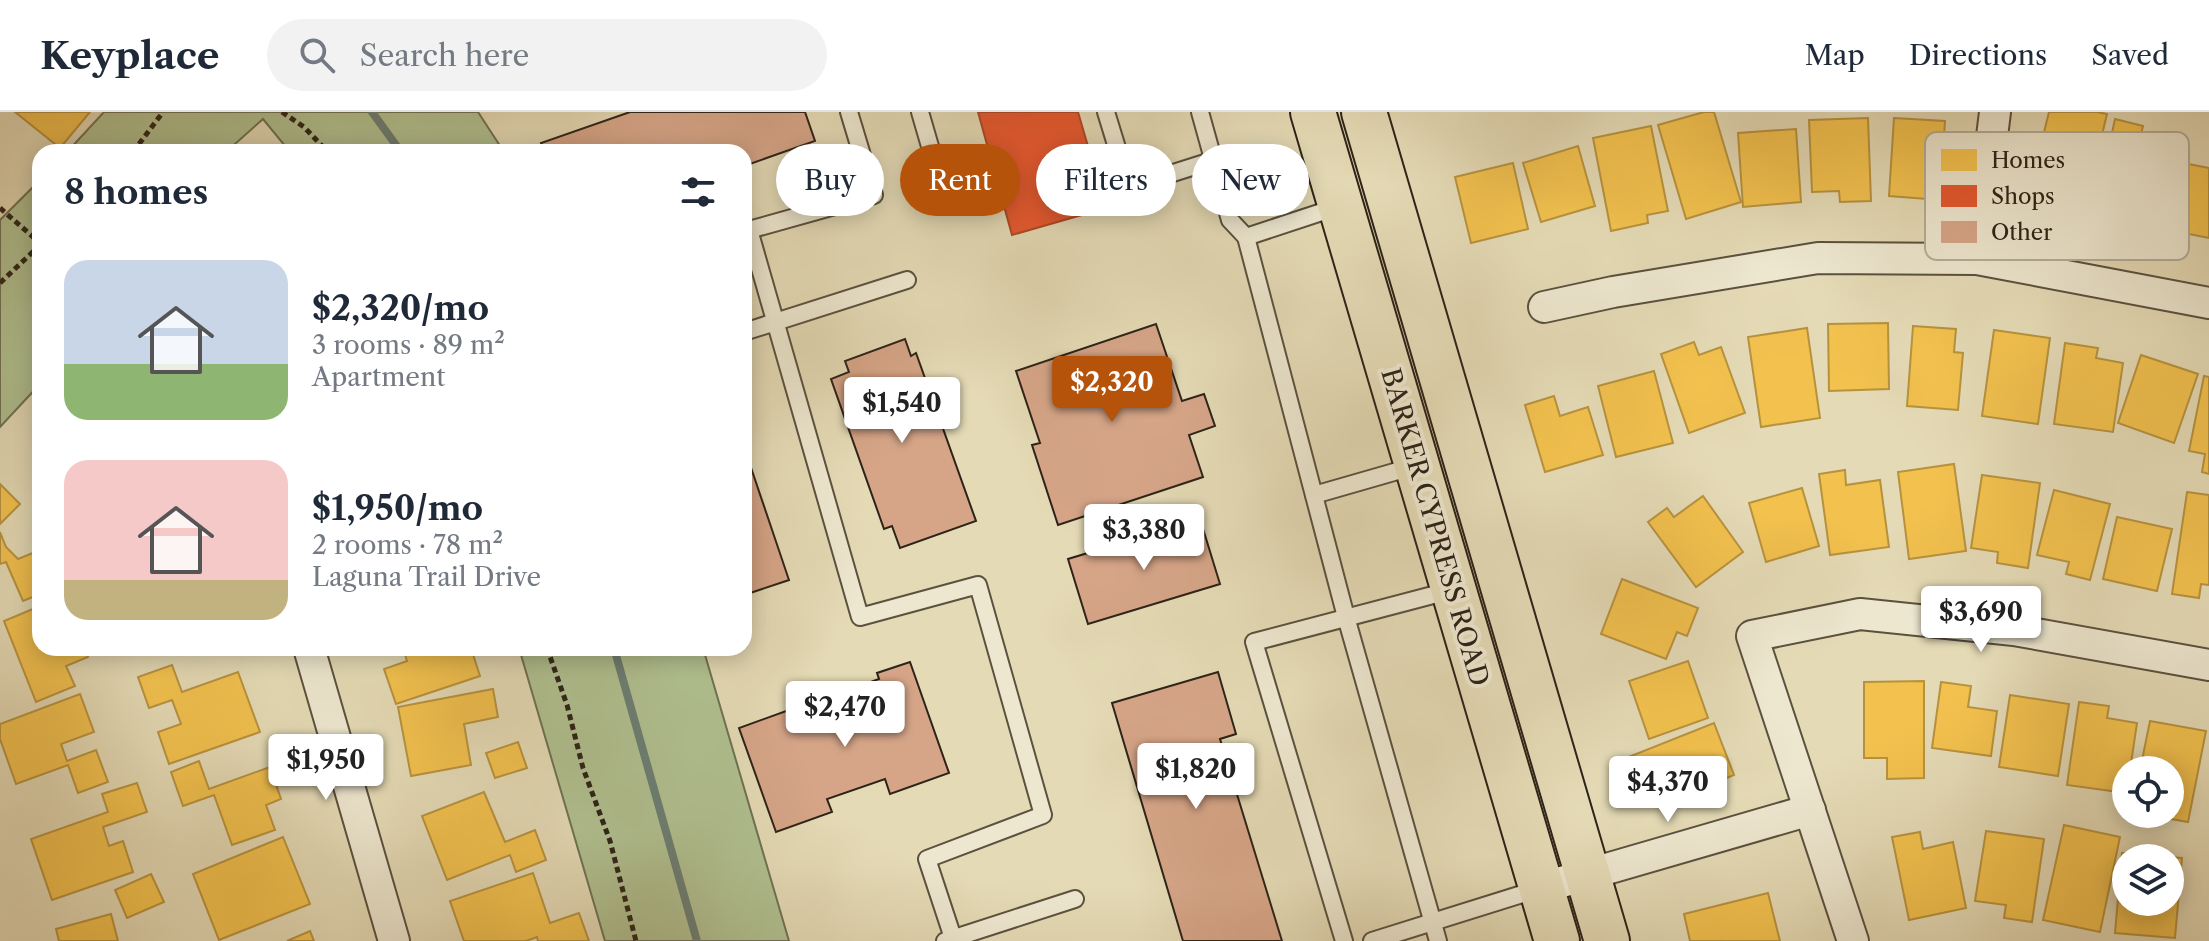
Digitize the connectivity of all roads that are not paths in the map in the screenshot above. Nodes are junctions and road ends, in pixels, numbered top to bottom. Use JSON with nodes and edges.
{"nodes":[{"id":1,"x":849,"y":112,"type":"edge"},
{"id":2,"x":920,"y":112,"type":"edge"},
{"id":3,"x":1106,"y":112,"type":"edge"},
{"id":4,"x":1200,"y":112,"type":"edge"},
{"id":5,"x":1313,"y":112,"type":"edge"},
{"id":6,"x":1364,"y":112,"type":"edge"},
{"id":7,"x":1995,"y":112,"type":"edge"},
{"id":8,"x":1993,"y":132,"type":"edge"},
{"id":9,"x":929,"y":144,"type":"edge"},
{"id":10,"x":1209,"y":144,"type":"edge"},
{"id":11,"x":1192,"y":167,"type":"edge"},
{"id":12,"x":1341,"y":206,"type":"junction"},
{"id":13,"x":1229,"y":216,"type":"edge"},
{"id":14,"x":752,"y":229,"type":"edge"},
{"id":15,"x":1246,"y":237,"type":"junction"},
{"id":16,"x":752,"y":241,"type":"edge"},
{"id":17,"x":1925,"y":259,"type":"edge"},
{"id":18,"x":1982,"y":260,"type":"edge"},
{"id":19,"x":907,"y":280,"type":"dead end"},
{"id":20,"x":2209,"y":303,"type":"edge"},
{"id":21,"x":1544,"y":307,"type":"dead end"},
{"id":22,"x":775,"y":323,"type":"junction"},
{"id":23,"x":752,"y":330,"type":"edge"},
{"id":24,"x":1466,"y":458,"type":"junction"},
{"id":25,"x":1417,"y":466,"type":"junction"},
{"id":26,"x":1314,"y":495,"type":"junction"},
{"id":27,"x":1453,"y":590,"type":"junction"},
{"id":28,"x":1346,"y":617,"type":"junction"},
{"id":29,"x":311,"y":656,"type":"edge"},
{"id":30,"x":2209,"y":665,"type":"edge"},
{"id":31,"x":1810,"y":810,"type":"junction"},
{"id":32,"x":1588,"y":875,"type":"junction"},
{"id":33,"x":1541,"y":888,"type":"junction"},
{"id":34,"x":1075,"y":899,"type":"dead end"},
{"id":35,"x":1433,"y":922,"type":"junction"},
{"id":36,"x":951,"y":940,"type":"edge"},
{"id":37,"x":394,"y":941,"type":"edge"},
{"id":38,"x":1344,"y":941,"type":"edge"},
{"id":39,"x":1372,"y":941,"type":"edge"},
{"id":40,"x":1438,"y":941,"type":"edge"},
{"id":41,"x":1557,"y":941,"type":"edge"},
{"id":42,"x":1607,"y":941,"type":"edge"},
{"id":43,"x":1853,"y":941,"type":"edge"}],
"edges":[{"from":1,"to":14,"type":"lane"},
{"from":2,"to":9,"type":"lane"},
{"from":3,"to":11,"type":"lane"},
{"from":4,"to":10,"type":"lane"},
{"from":5,"to":12,"type":"main road","name":"BARKER CYPRESS ROAD"},
{"from":6,"to":24,"type":"main road","name":"BARKER CYPRESS ROAD"},
{"from":7,"to":8,"type":"street"},
{"from":12,"to":15,"type":"lane"},
{"from":12,"to":25,"type":"main road","name":"BARKER CYPRESS ROAD"},
{"from":13,"to":15,"type":"lane"},
{"from":15,"to":26,"type":"lane"},
{"from":16,"to":22,"type":"lane"},
{"from":17,"to":21,"type":"street"},
{"from":18,"to":20,"type":"street"},
{"from":19,"to":22,"type":"lane"},
{"from":22,"to":23,"type":"lane"},
{"from":22,"to":36,"type":"lane"},
{"from":24,"to":25,"type":"main road"},
{"from":24,"to":32,"type":"main road","name":"BARKER CYPRESS ROAD"},
{"from":25,"to":26,"type":"lane"},
{"from":25,"to":27,"type":"main road","name":"BARKER CYPRESS ROAD"},
{"from":26,"to":28,"type":"lane"},
{"from":27,"to":28,"type":"lane"},
{"from":27,"to":33,"type":"main road","name":"BARKER CYPRESS ROAD"},
{"from":28,"to":35,"type":"lane"},
{"from":28,"to":38,"type":"lane"},
{"from":29,"to":37,"type":"street"},
{"from":30,"to":31,"type":"street"},
{"from":31,"to":32,"type":"street"},
{"from":31,"to":43,"type":"street"},
{"from":32,"to":33,"type":"street"},
{"from":32,"to":42,"type":"main road","name":"BARKER CYPRESS ROAD"},
{"from":33,"to":35,"type":"lane"},
{"from":33,"to":41,"type":"main road","name":"BARKER CYPRESS ROAD"},
{"from":34,"to":36,"type":"lane"},
{"from":35,"to":39,"type":"lane"},
{"from":35,"to":40,"type":"lane"}]}
